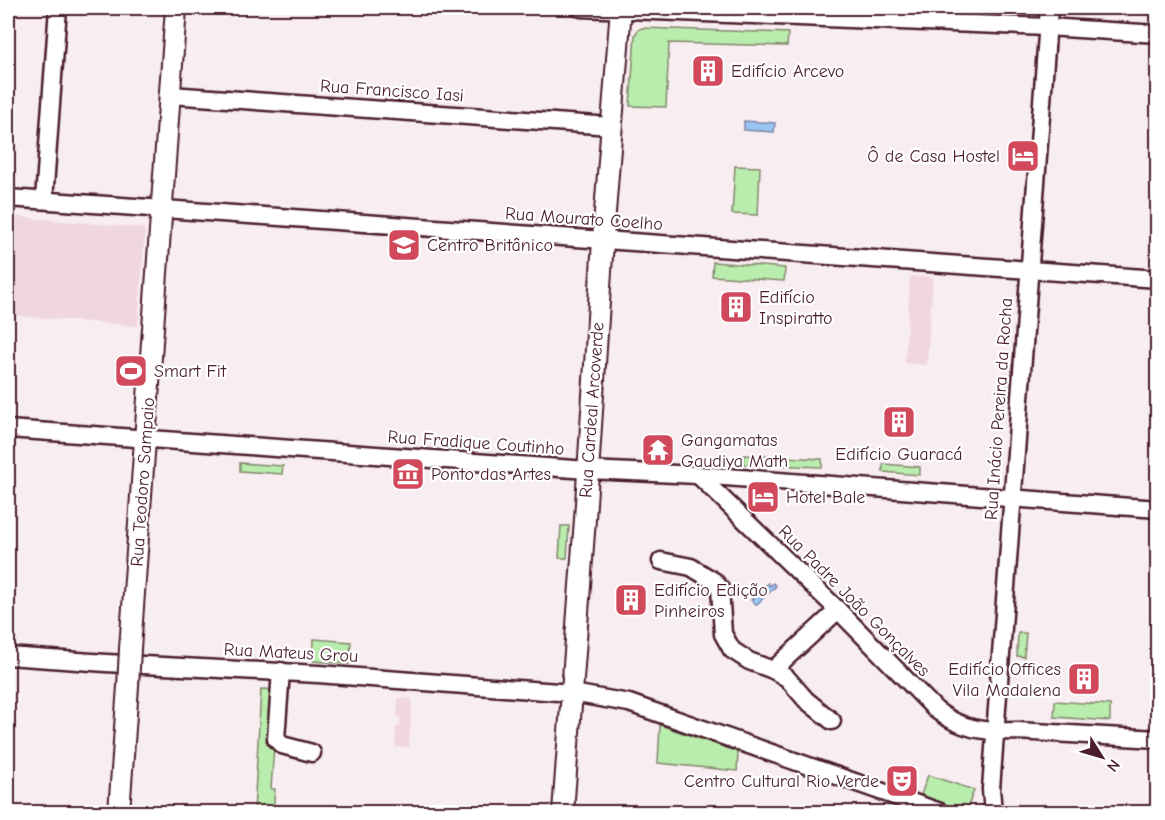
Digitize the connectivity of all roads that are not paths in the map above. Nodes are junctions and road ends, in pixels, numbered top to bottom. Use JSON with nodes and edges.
{"nodes":[{"id":1,"x":58,"y":8,"type":"edge"},
{"id":2,"x":176,"y":8,"type":"edge"},
{"id":3,"x":579,"y":8,"type":"edge"},
{"id":4,"x":1049,"y":8,"type":"edge"},
{"id":5,"x":621,"y":9,"type":"edge"},
{"id":6,"x":1047,"y":27,"type":"junction"},
{"id":7,"x":1158,"y":34,"type":"edge"},
{"id":8,"x":170,"y":95,"type":"junction"},
{"id":9,"x":611,"y":126,"type":"junction"},
{"id":10,"x":8,"y":198,"type":"edge"},
{"id":11,"x":44,"y":200,"type":"junction"},
{"id":12,"x":162,"y":209,"type":"junction"},
{"id":13,"x":603,"y":240,"type":"junction"},
{"id":14,"x":1029,"y":270,"type":"junction"},
{"id":15,"x":1158,"y":274,"type":"edge"},
{"id":16,"x":1157,"y":279,"type":"edge"},
{"id":17,"x":8,"y":429,"type":"edge"},
{"id":18,"x":146,"y":440,"type":"junction"},
{"id":19,"x":588,"y":470,"type":"junction"},
{"id":20,"x":698,"y":475,"type":"junction"},
{"id":21,"x":1012,"y":499,"type":"junction"},
{"id":22,"x":1158,"y":509,"type":"edge"},
{"id":23,"x":661,"y":561,"type":"dead end"},
{"id":24,"x":838,"y":610,"type":"junction"},
{"id":25,"x":8,"y":656,"type":"edge"},
{"id":26,"x":773,"y":670,"type":"junction"},
{"id":27,"x":282,"y":671,"type":"junction"},
{"id":28,"x":572,"y":693,"type":"junction"},
{"id":29,"x":832,"y":721,"type":"dead end"},
{"id":30,"x":995,"y":731,"type":"junction"},
{"id":31,"x":1158,"y":739,"type":"edge"},
{"id":32,"x":312,"y":753,"type":"dead end"},
{"id":33,"x":989,"y":810,"type":"edge"},
{"id":34,"x":119,"y":813,"type":"edge"},
{"id":35,"x":563,"y":813,"type":"edge"},
{"id":36,"x":940,"y":813,"type":"edge"}],
"edges":[{"from":1,"to":11,"type":"street"},
{"from":2,"to":8,"type":"main road","name":"Rua Teodoro Sampaio"},
{"from":3,"to":5,"type":"street"},
{"from":4,"to":6,"type":"street","name":"Rua Inácio Pereira da Rocha"},
{"from":5,"to":6,"type":"street"},
{"from":5,"to":9,"type":"main road","name":"Rua Cardeal Arcoverde"},
{"from":6,"to":7,"type":"street"},
{"from":6,"to":14,"type":"street","name":"Rua Inácio Pereira da Rocha"},
{"from":8,"to":9,"type":"street","name":"Rua Francisco Iasi"},
{"from":8,"to":12,"type":"main road","name":"Rua Teodoro Sampaio"},
{"from":9,"to":13,"type":"main road","name":"Rua Cardeal Arcoverde"},
{"from":10,"to":11,"type":"street","name":"Rua Mourato Coelho"},
{"from":11,"to":12,"type":"street","name":"Rua Mourato Coelho"},
{"from":12,"to":13,"type":"street","name":"Rua Mourato Coelho"},
{"from":12,"to":18,"type":"main road","name":"Rua Teodoro Sampaio"},
{"from":13,"to":14,"type":"street","name":"Rua Mourato Coelho"},
{"from":13,"to":19,"type":"main road","name":"Rua Cardeal Arcoverde"},
{"from":14,"to":16,"type":"street","name":"Rua Mourato Coelho"},
{"from":14,"to":21,"type":"street","name":"Rua Inácio Pereira da Rocha"},
{"from":15,"to":16,"type":"street"},
{"from":17,"to":18,"type":"street","name":"Rua Fradique Coutinho"},
{"from":18,"to":19,"type":"street","name":"Rua Fradique Coutinho"},
{"from":18,"to":34,"type":"main road","name":"Rua Teodoro Sampaio","bridge":true},
{"from":19,"to":20,"type":"street","name":"Rua Fradique Coutinho"},
{"from":19,"to":28,"type":"main road","name":"Rua Cardeal Arcoverde"},
{"from":20,"to":21,"type":"street","name":"Rua Fradique Coutinho"},
{"from":20,"to":24,"type":"street","name":"Rua Padre João Gonçalves"},
{"from":21,"to":22,"type":"street","name":"Rua Fradique Coutinho"},
{"from":21,"to":30,"type":"street","name":"Rua Inácio Pereira da Rocha"},
{"from":23,"to":26,"type":"street"},
{"from":24,"to":26,"type":"street"},
{"from":24,"to":30,"type":"street","name":"Rua Padre João Gonçalves"},
{"from":25,"to":27,"type":"street","name":"Rua Mateus Grou"},
{"from":26,"to":29,"type":"street"},
{"from":27,"to":28,"type":"street","name":"Rua Mateus Grou"},
{"from":27,"to":32,"type":"street"},
{"from":28,"to":35,"type":"main road","name":"Rua Cardeal Arcoverde"},
{"from":28,"to":36,"type":"street","name":"Rua Mateus Grou"},
{"from":30,"to":31,"type":"street","name":"Rua Padre João Gonçalves"},
{"from":30,"to":33,"type":"street","name":"Rua Inácio Pereira da Rocha"}]}
